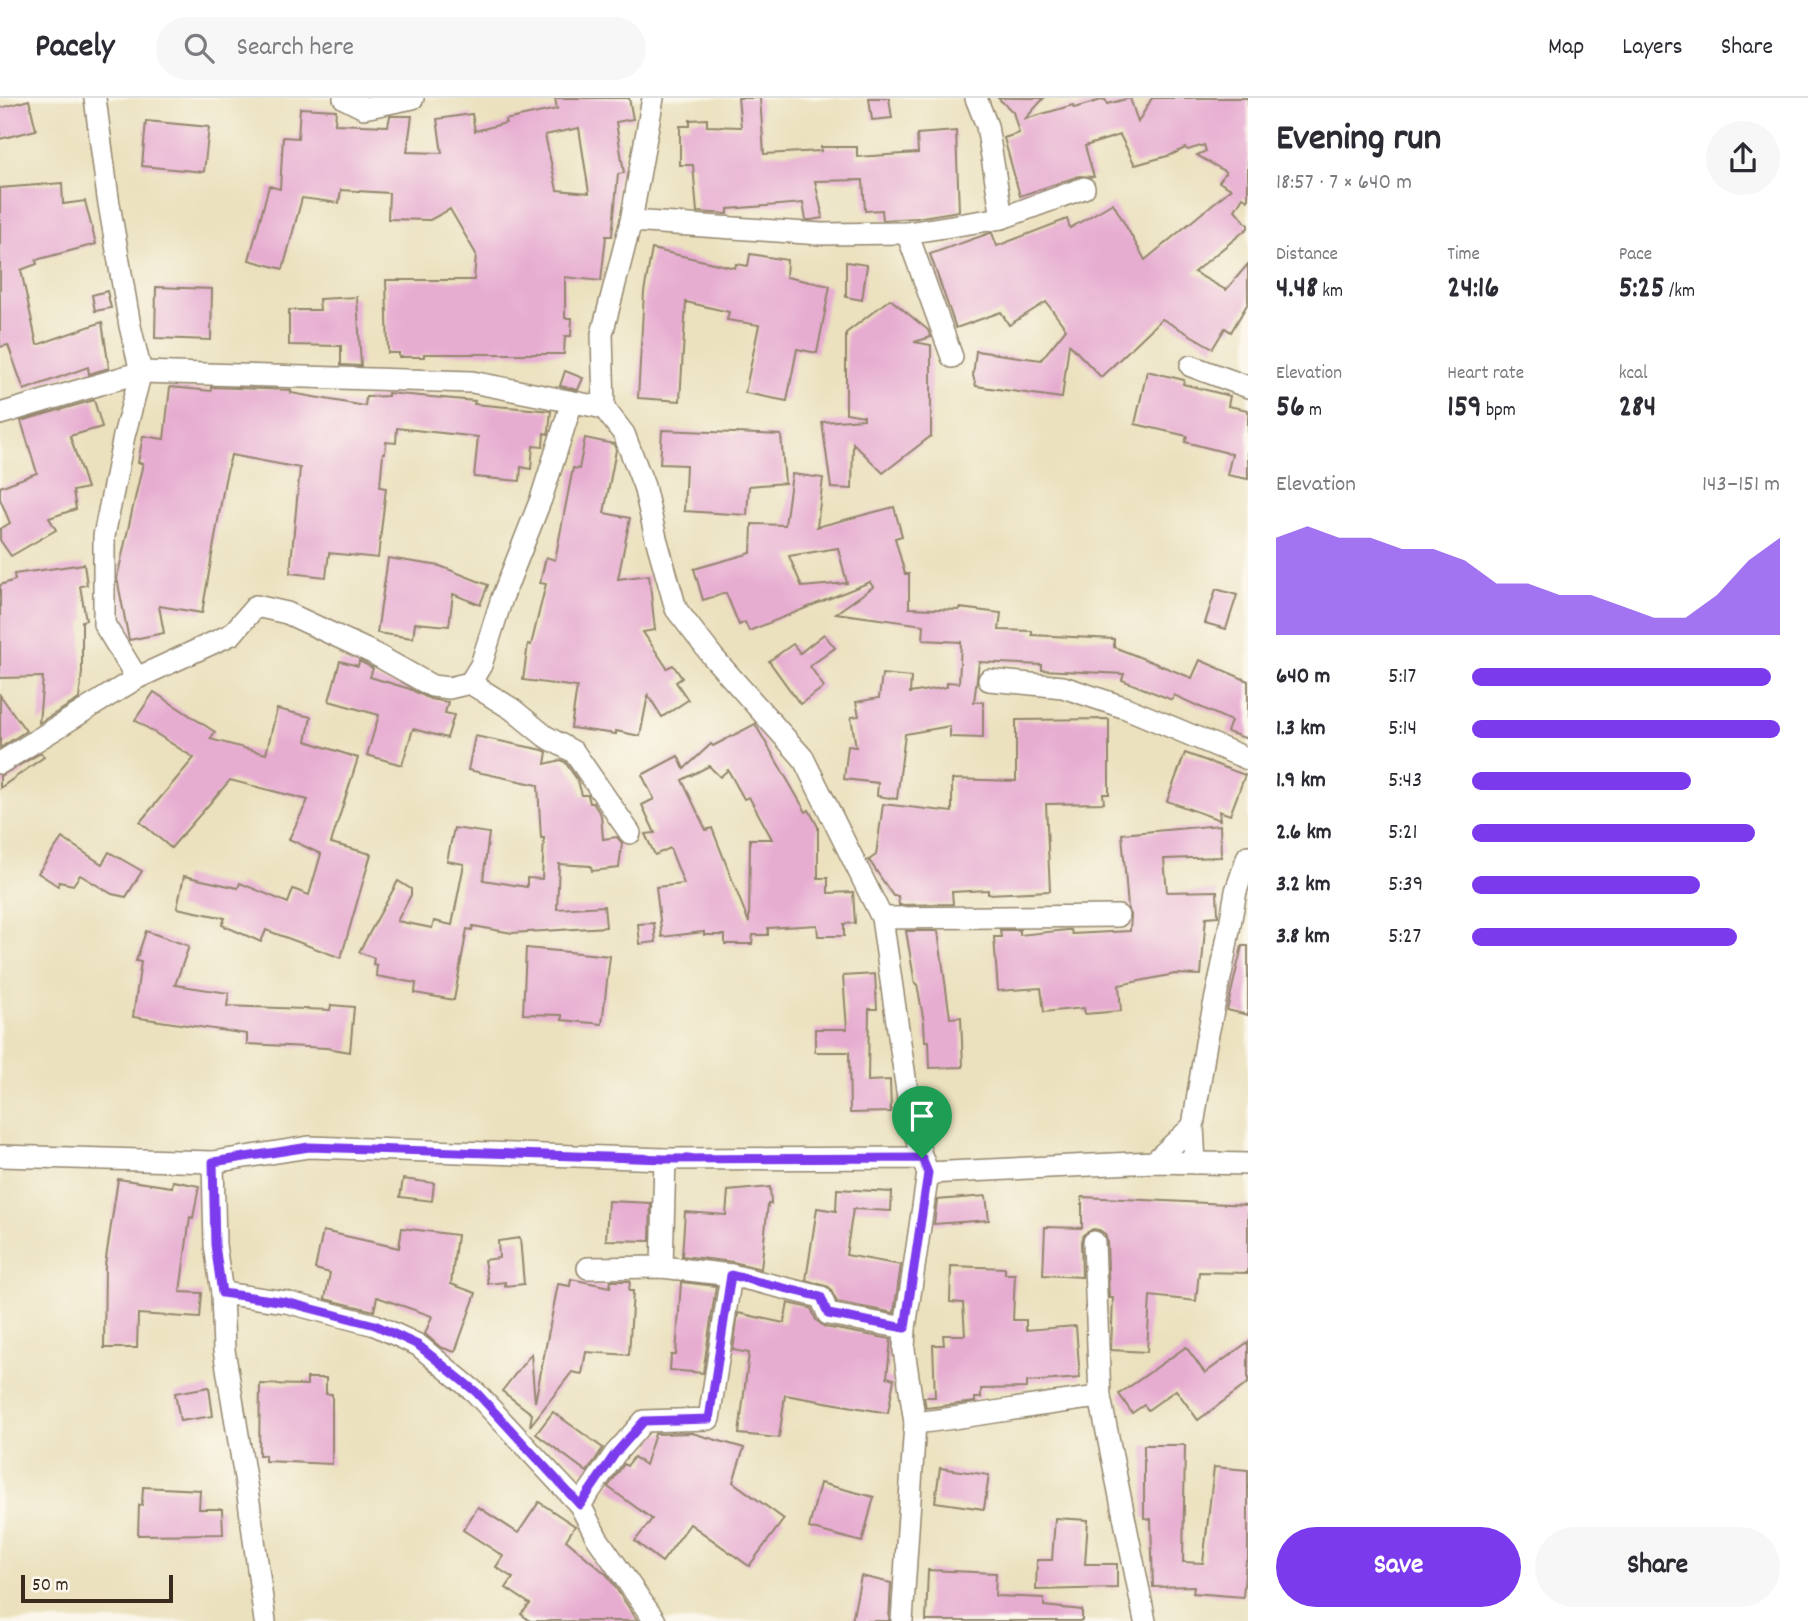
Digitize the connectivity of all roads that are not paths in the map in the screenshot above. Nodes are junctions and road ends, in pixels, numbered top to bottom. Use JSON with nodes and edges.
{"nodes":[{"id":1,"x":95,"y":98,"type":"edge"},
{"id":2,"x":344,"y":98,"type":"edge"},
{"id":3,"x":413,"y":98,"type":"edge"},
{"id":4,"x":653,"y":98,"type":"edge"},
{"id":5,"x":976,"y":98,"type":"edge"},
{"id":6,"x":1084,"y":188,"type":"dead end"},
{"id":7,"x":1002,"y":218,"type":"junction"},
{"id":8,"x":631,"y":221,"type":"junction"},
{"id":9,"x":907,"y":233,"type":"junction"},
{"id":10,"x":952,"y":357,"type":"dead end"},
{"id":11,"x":1191,"y":366,"type":"dead end"},
{"id":12,"x":141,"y":372,"type":"junction"},
{"id":13,"x":1248,"y":387,"type":"edge"},
{"id":14,"x":572,"y":402,"type":"junction"},
{"id":15,"x":604,"y":408,"type":"junction"},
{"id":16,"x":0,"y":414,"type":"edge"},
{"id":17,"x":137,"y":678,"type":"junction"},
{"id":18,"x":989,"y":680,"type":"dead end"},
{"id":19,"x":470,"y":683,"type":"junction"},
{"id":20,"x":1248,"y":759,"type":"edge"},
{"id":21,"x":0,"y":763,"type":"edge"},
{"id":22,"x":630,"y":832,"type":"dead end"},
{"id":23,"x":1248,"y":856,"type":"edge"},
{"id":24,"x":1118,"y":916,"type":"dead end"},
{"id":25,"x":882,"y":918,"type":"junction"},
{"id":26,"x":1193,"y":1126,"type":"junction"},
{"id":27,"x":0,"y":1156,"type":"edge"},
{"id":28,"x":665,"y":1159,"type":"junction"},
{"id":29,"x":213,"y":1162,"type":"junction"},
{"id":30,"x":1154,"y":1162,"type":"junction"},
{"id":31,"x":1195,"y":1163,"type":"junction"},
{"id":32,"x":1248,"y":1164,"type":"edge"},
{"id":33,"x":925,"y":1165,"type":"junction"},
{"id":34,"x":1094,"y":1242,"type":"dead end"},
{"id":35,"x":662,"y":1267,"type":"junction"},
{"id":36,"x":588,"y":1268,"type":"dead end"},
{"id":37,"x":731,"y":1275,"type":"junction"},
{"id":38,"x":222,"y":1293,"type":"junction"},
{"id":39,"x":905,"y":1328,"type":"junction"},
{"id":40,"x":1100,"y":1397,"type":"junction"},
{"id":41,"x":915,"y":1423,"type":"junction"},
{"id":42,"x":580,"y":1505,"type":"junction"},
{"id":43,"x":265,"y":1621,"type":"edge"},
{"id":44,"x":655,"y":1621,"type":"edge"},
{"id":45,"x":902,"y":1621,"type":"edge"},
{"id":46,"x":1145,"y":1621,"type":"edge"}],
"edges":[{"from":1,"to":12,"type":"street"},
{"from":2,"to":3,"type":"street"},
{"from":4,"to":8,"type":"street"},
{"from":5,"to":7,"type":"street"},
{"from":6,"to":7,"type":"street"},
{"from":7,"to":9,"type":"street"},
{"from":8,"to":9,"type":"street"},
{"from":8,"to":15,"type":"street"},
{"from":9,"to":10,"type":"street"},
{"from":11,"to":13,"type":"street"},
{"from":12,"to":14,"type":"street"},
{"from":12,"to":16,"type":"street"},
{"from":12,"to":17,"type":"street"},
{"from":14,"to":15,"type":"street"},
{"from":14,"to":19,"type":"street"},
{"from":15,"to":25,"type":"street"},
{"from":17,"to":19,"type":"street"},
{"from":17,"to":21,"type":"street"},
{"from":18,"to":20,"type":"street"},
{"from":19,"to":22,"type":"street"},
{"from":23,"to":26,"type":"street"},
{"from":24,"to":25,"type":"street"},
{"from":25,"to":33,"type":"street"},
{"from":26,"to":30,"type":"street"},
{"from":26,"to":31,"type":"street"},
{"from":27,"to":29,"type":"street"},
{"from":28,"to":29,"type":"street"},
{"from":28,"to":33,"type":"street"},
{"from":28,"to":35,"type":"street"},
{"from":29,"to":38,"type":"street"},
{"from":30,"to":31,"type":"street"},
{"from":30,"to":33,"type":"street"},
{"from":31,"to":32,"type":"street"},
{"from":33,"to":39,"type":"street"},
{"from":34,"to":40,"type":"street"},
{"from":35,"to":36,"type":"street"},
{"from":35,"to":37,"type":"street"},
{"from":37,"to":39,"type":"street"},
{"from":37,"to":42,"type":"street"},
{"from":38,"to":42,"type":"street"},
{"from":38,"to":43,"type":"street"},
{"from":39,"to":41,"type":"street"},
{"from":40,"to":41,"type":"street"},
{"from":40,"to":46,"type":"street"},
{"from":41,"to":45,"type":"street"},
{"from":42,"to":44,"type":"street"}]}
